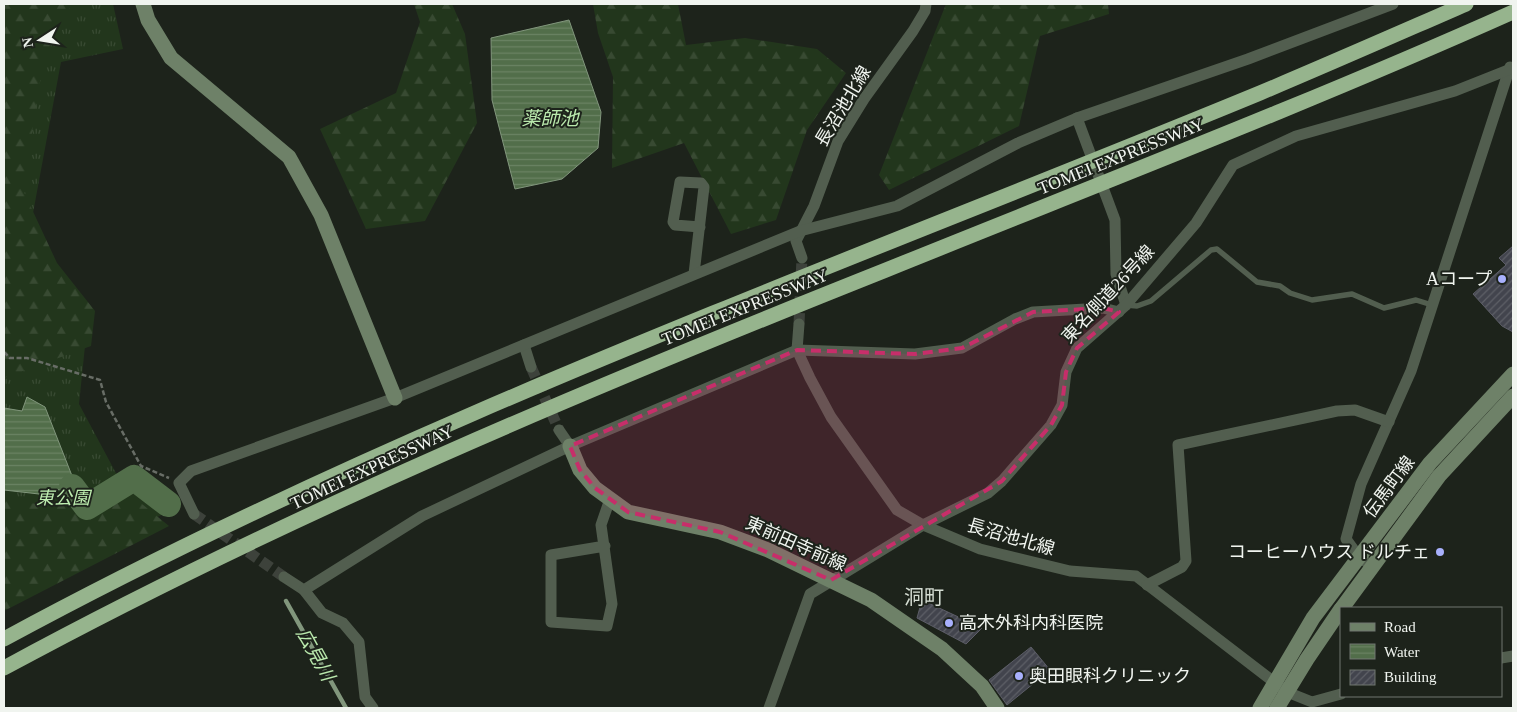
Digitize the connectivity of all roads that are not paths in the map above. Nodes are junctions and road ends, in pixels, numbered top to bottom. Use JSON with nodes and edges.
{"nodes":[{"id":1,"x":143,"y":4,"type":"edge"},
{"id":2,"x":926,"y":4,"type":"edge"},
{"id":3,"x":1393,"y":4,"type":"edge"},
{"id":4,"x":1466,"y":4,"type":"edge"},
{"id":5,"x":1513,"y":12,"type":"edge"},
{"id":6,"x":1511,"y":67,"type":"edge"},
{"id":7,"x":1076,"y":118,"type":"junction"},
{"id":8,"x":700,"y":227,"type":"dead end"},
{"id":9,"x":800,"y":231,"type":"junction"},
{"id":10,"x":802,"y":258,"type":"tunnel mouth"},
{"id":11,"x":694,"y":274,"type":"junction"},
{"id":12,"x":1432,"y":305,"type":"junction"},
{"id":13,"x":1123,"y":308,"type":"junction"},
{"id":14,"x":799,"y":324,"type":"tunnel mouth"},
{"id":15,"x":524,"y":345,"type":"junction"},
{"id":16,"x":797,"y":350,"type":"junction"},
{"id":17,"x":531,"y":367,"type":"tunnel mouth"},
{"id":18,"x":1513,"y":374,"type":"edge"},
{"id":19,"x":1513,"y":396,"type":"edge"},
{"id":20,"x":395,"y":398,"type":"junction"},
{"id":21,"x":1389,"y":422,"type":"junction"},
{"id":22,"x":559,"y":430,"type":"tunnel mouth"},
{"id":23,"x":570,"y":446,"type":"junction"},
{"id":24,"x":610,"y":499,"type":"junction"},
{"id":25,"x":194,"y":514,"type":"tunnel mouth"},
{"id":26,"x":923,"y":525,"type":"junction"},
{"id":27,"x":605,"y":546,"type":"junction"},
{"id":28,"x":1366,"y":562,"type":"junction"},
{"id":29,"x":284,"y":577,"type":"tunnel mouth"},
{"id":30,"x":831,"y":580,"type":"junction"},
{"id":31,"x":1147,"y":585,"type":"junction"},
{"id":32,"x":304,"y":590,"type":"junction"},
{"id":33,"x":1342,"y":607,"type":"edge"},
{"id":34,"x":1340,"y":610,"type":"edge"},
{"id":35,"x":4,"y":638,"type":"edge"},
{"id":36,"x":4,"y":668,"type":"edge"},
{"id":37,"x":1281,"y":687,"type":"junction"},
{"id":38,"x":1340,"y":694,"type":"edge"},
{"id":39,"x":373,"y":708,"type":"edge"},
{"id":40,"x":769,"y":708,"type":"edge"},
{"id":41,"x":997,"y":708,"type":"edge"},
{"id":42,"x":1260,"y":708,"type":"edge"},
{"id":43,"x":1278,"y":708,"type":"edge"}],
"edges":[{"from":1,"to":20,"type":"street"},
{"from":2,"to":9,"type":"street","name":"長沼池北線"},
{"from":3,"to":7,"type":"street"},
{"from":4,"to":35,"type":"highway","name":"TOMEI EXPRESSWAY"},
{"from":5,"to":36,"type":"highway","name":"TOMEI EXPRESSWAY"},
{"from":6,"to":12,"type":"street"},
{"from":6,"to":13,"type":"street","name":"東名側道26号線"},
{"from":7,"to":9,"type":"street"},
{"from":7,"to":13,"type":"street"},
{"from":8,"to":11,"type":"street"},
{"from":9,"to":10,"type":"street"},
{"from":9,"to":11,"type":"street"},
{"from":11,"to":15,"type":"street"},
{"from":12,"to":13,"type":"lane"},
{"from":12,"to":21,"type":"street"},
{"from":13,"to":16,"type":"street"},
{"from":13,"to":26,"type":"street","name":"東名側道26号線"},
{"from":14,"to":16,"type":"street"},
{"from":15,"to":17,"type":"street"},
{"from":15,"to":20,"type":"street"},
{"from":16,"to":23,"type":"street"},
{"from":16,"to":26,"type":"street","name":"長沼池北線"},
{"from":18,"to":28,"type":"street","name":"伝馬町線"},
{"from":19,"to":28,"type":"street","name":"伝馬町線"},
{"from":20,"to":25,"type":"street"},
{"from":21,"to":28,"type":"street"},
{"from":21,"to":31,"type":"street"},
{"from":22,"to":23,"type":"street"},
{"from":23,"to":24,"type":"street","name":"東前田寺前線"},
{"from":23,"to":32,"type":"street"},
{"from":24,"to":27,"type":"street"},
{"from":24,"to":30,"type":"street","name":"東前田寺前線"},
{"from":26,"to":30,"type":"street","name":"東名側道26号線"},
{"from":26,"to":31,"type":"street","name":"長沼池北線"},
{"from":27,"to":27,"type":"street"},
{"from":28,"to":33,"type":"street","name":"伝馬町線"},
{"from":28,"to":37,"type":"street","name":"伝馬町線"},
{"from":29,"to":32,"type":"street"},
{"from":30,"to":40,"type":"street","name":"東名側道26号線"},
{"from":30,"to":41,"type":"street","name":"東前田寺前線"},
{"from":31,"to":37,"type":"street","name":"長沼池北線"},
{"from":32,"to":39,"type":"street"},
{"from":34,"to":37,"type":"street","name":"伝馬町線"},
{"from":37,"to":38,"type":"street","name":"長沼池北線"},
{"from":37,"to":42,"type":"street","name":"伝馬町線"},
{"from":37,"to":43,"type":"street","name":"伝馬町線"}]}
